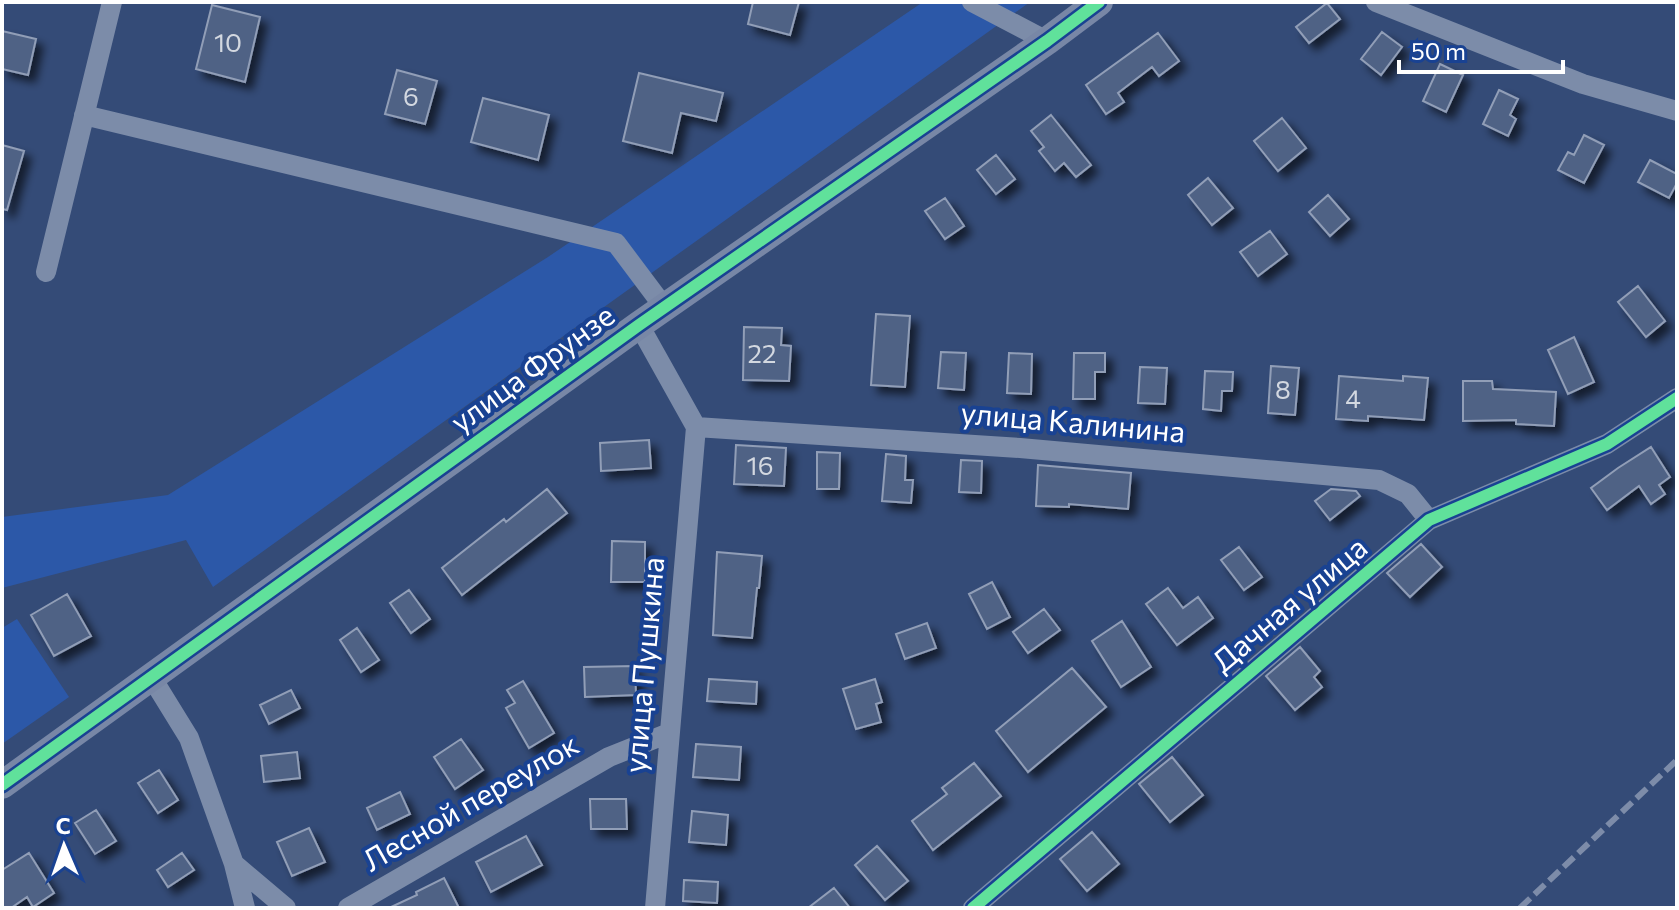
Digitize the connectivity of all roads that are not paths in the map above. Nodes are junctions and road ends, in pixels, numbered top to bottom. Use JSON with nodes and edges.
{"nodes":[{"id":1,"x":112,"y":2,"type":"edge"},
{"id":2,"x":972,"y":2,"type":"edge"},
{"id":3,"x":1099,"y":2,"type":"edge"},
{"id":4,"x":1376,"y":2,"type":"edge"},
{"id":5,"x":1047,"y":41,"type":"junction"},
{"id":6,"x":1677,"y":111,"type":"edge"},
{"id":7,"x":84,"y":115,"type":"junction"},
{"id":8,"x":46,"y":272,"type":"dead end"},
{"id":9,"x":664,"y":307,"type":"junction"},
{"id":10,"x":639,"y":325,"type":"junction"},
{"id":11,"x":1677,"y":398,"type":"edge"},
{"id":12,"x":696,"y":427,"type":"junction"},
{"id":13,"x":1429,"y":520,"type":"junction"},
{"id":14,"x":152,"y":678,"type":"junction"},
{"id":15,"x":669,"y":733,"type":"junction"},
{"id":16,"x":2,"y":785,"type":"edge"},
{"id":17,"x":234,"y":864,"type":"junction"},
{"id":18,"x":245,"y":908,"type":"edge"},
{"id":19,"x":286,"y":908,"type":"edge"},
{"id":20,"x":348,"y":908,"type":"edge"},
{"id":21,"x":655,"y":908,"type":"edge"},
{"id":22,"x":973,"y":908,"type":"edge"}],
"edges":[{"from":1,"to":7,"type":"street"},
{"from":2,"to":5,"type":"street"},
{"from":3,"to":5,"type":"street","name":"улица Фрунзе"},
{"from":4,"to":6,"type":"street"},
{"from":5,"to":9,"type":"street","name":"улица Фрунзе"},
{"from":7,"to":8,"type":"street"},
{"from":7,"to":9,"type":"street"},
{"from":9,"to":10,"type":"street","name":"улица Фрунзе"},
{"from":10,"to":12,"type":"street"},
{"from":10,"to":14,"type":"street","name":"улица Фрунзе"},
{"from":11,"to":13,"type":"street","name":"Дачная улица"},
{"from":12,"to":13,"type":"street","name":"улица Калинина"},
{"from":12,"to":15,"type":"street","name":"улица Пушкина"},
{"from":13,"to":22,"type":"street","name":"Дачная улица"},
{"from":14,"to":16,"type":"street","name":"улица Фрунзе"},
{"from":14,"to":17,"type":"street"},
{"from":15,"to":20,"type":"street","name":"Лесной переулок"},
{"from":15,"to":21,"type":"street","name":"улица Пушкина"},
{"from":17,"to":18,"type":"street"},
{"from":17,"to":19,"type":"street"}]}
